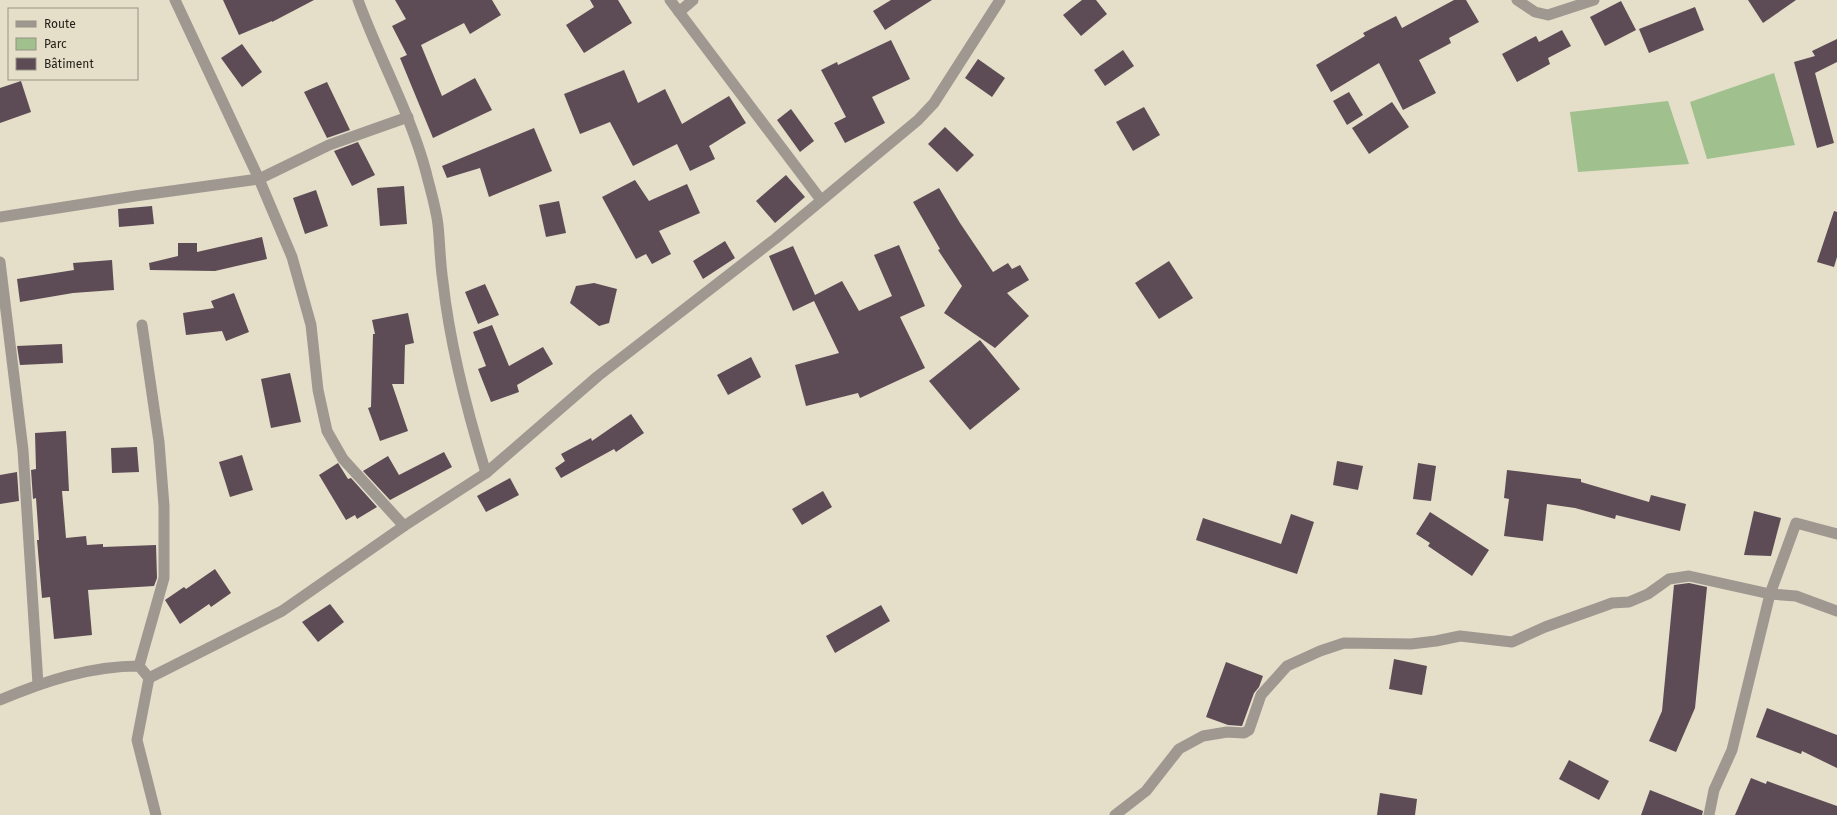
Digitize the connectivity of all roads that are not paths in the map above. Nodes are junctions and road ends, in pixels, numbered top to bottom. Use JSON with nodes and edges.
{"nodes":[{"id":1,"x":175,"y":0,"type":"edge"},
{"id":2,"x":358,"y":0,"type":"edge"},
{"id":3,"x":670,"y":0,"type":"edge"},
{"id":4,"x":693,"y":0,"type":"edge"},
{"id":5,"x":1000,"y":0,"type":"edge"},
{"id":6,"x":1517,"y":0,"type":"edge"},
{"id":7,"x":1594,"y":0,"type":"edge"},
{"id":8,"x":679,"y":12,"type":"junction"},
{"id":9,"x":408,"y":117,"type":"junction"},
{"id":10,"x":259,"y":179,"type":"junction"},
{"id":11,"x":822,"y":200,"type":"junction"},
{"id":12,"x":0,"y":217,"type":"edge"},
{"id":13,"x":0,"y":262,"type":"edge"},
{"id":14,"x":142,"y":325,"type":"dead end"},
{"id":15,"x":486,"y":474,"type":"junction"},
{"id":16,"x":404,"y":526,"type":"junction"},
{"id":17,"x":1837,"y":534,"type":"edge"},
{"id":18,"x":1770,"y":594,"type":"junction"},
{"id":19,"x":1837,"y":611,"type":"edge"},
{"id":20,"x":140,"y":666,"type":"junction"},
{"id":21,"x":149,"y":678,"type":"junction"},
{"id":22,"x":38,"y":684,"type":"junction"},
{"id":23,"x":0,"y":700,"type":"edge"},
{"id":24,"x":156,"y":815,"type":"edge"},
{"id":25,"x":1115,"y":815,"type":"edge"},
{"id":26,"x":1709,"y":815,"type":"edge"}],
"edges":[{"from":1,"to":10,"type":"street"},
{"from":2,"to":9,"type":"street"},
{"from":3,"to":8,"type":"street"},
{"from":4,"to":8,"type":"street"},
{"from":5,"to":11,"type":"street"},
{"from":6,"to":7,"type":"street"},
{"from":8,"to":11,"type":"street"},
{"from":9,"to":10,"type":"street"},
{"from":9,"to":15,"type":"street"},
{"from":10,"to":12,"type":"street"},
{"from":10,"to":16,"type":"street"},
{"from":11,"to":15,"type":"street"},
{"from":13,"to":22,"type":"street"},
{"from":14,"to":20,"type":"street"},
{"from":15,"to":16,"type":"street"},
{"from":16,"to":21,"type":"street"},
{"from":17,"to":18,"type":"street"},
{"from":18,"to":19,"type":"street"},
{"from":18,"to":25,"type":"street"},
{"from":18,"to":26,"type":"street"},
{"from":20,"to":21,"type":"street"},
{"from":20,"to":22,"type":"street"},
{"from":21,"to":24,"type":"street"},
{"from":22,"to":23,"type":"street"}]}
